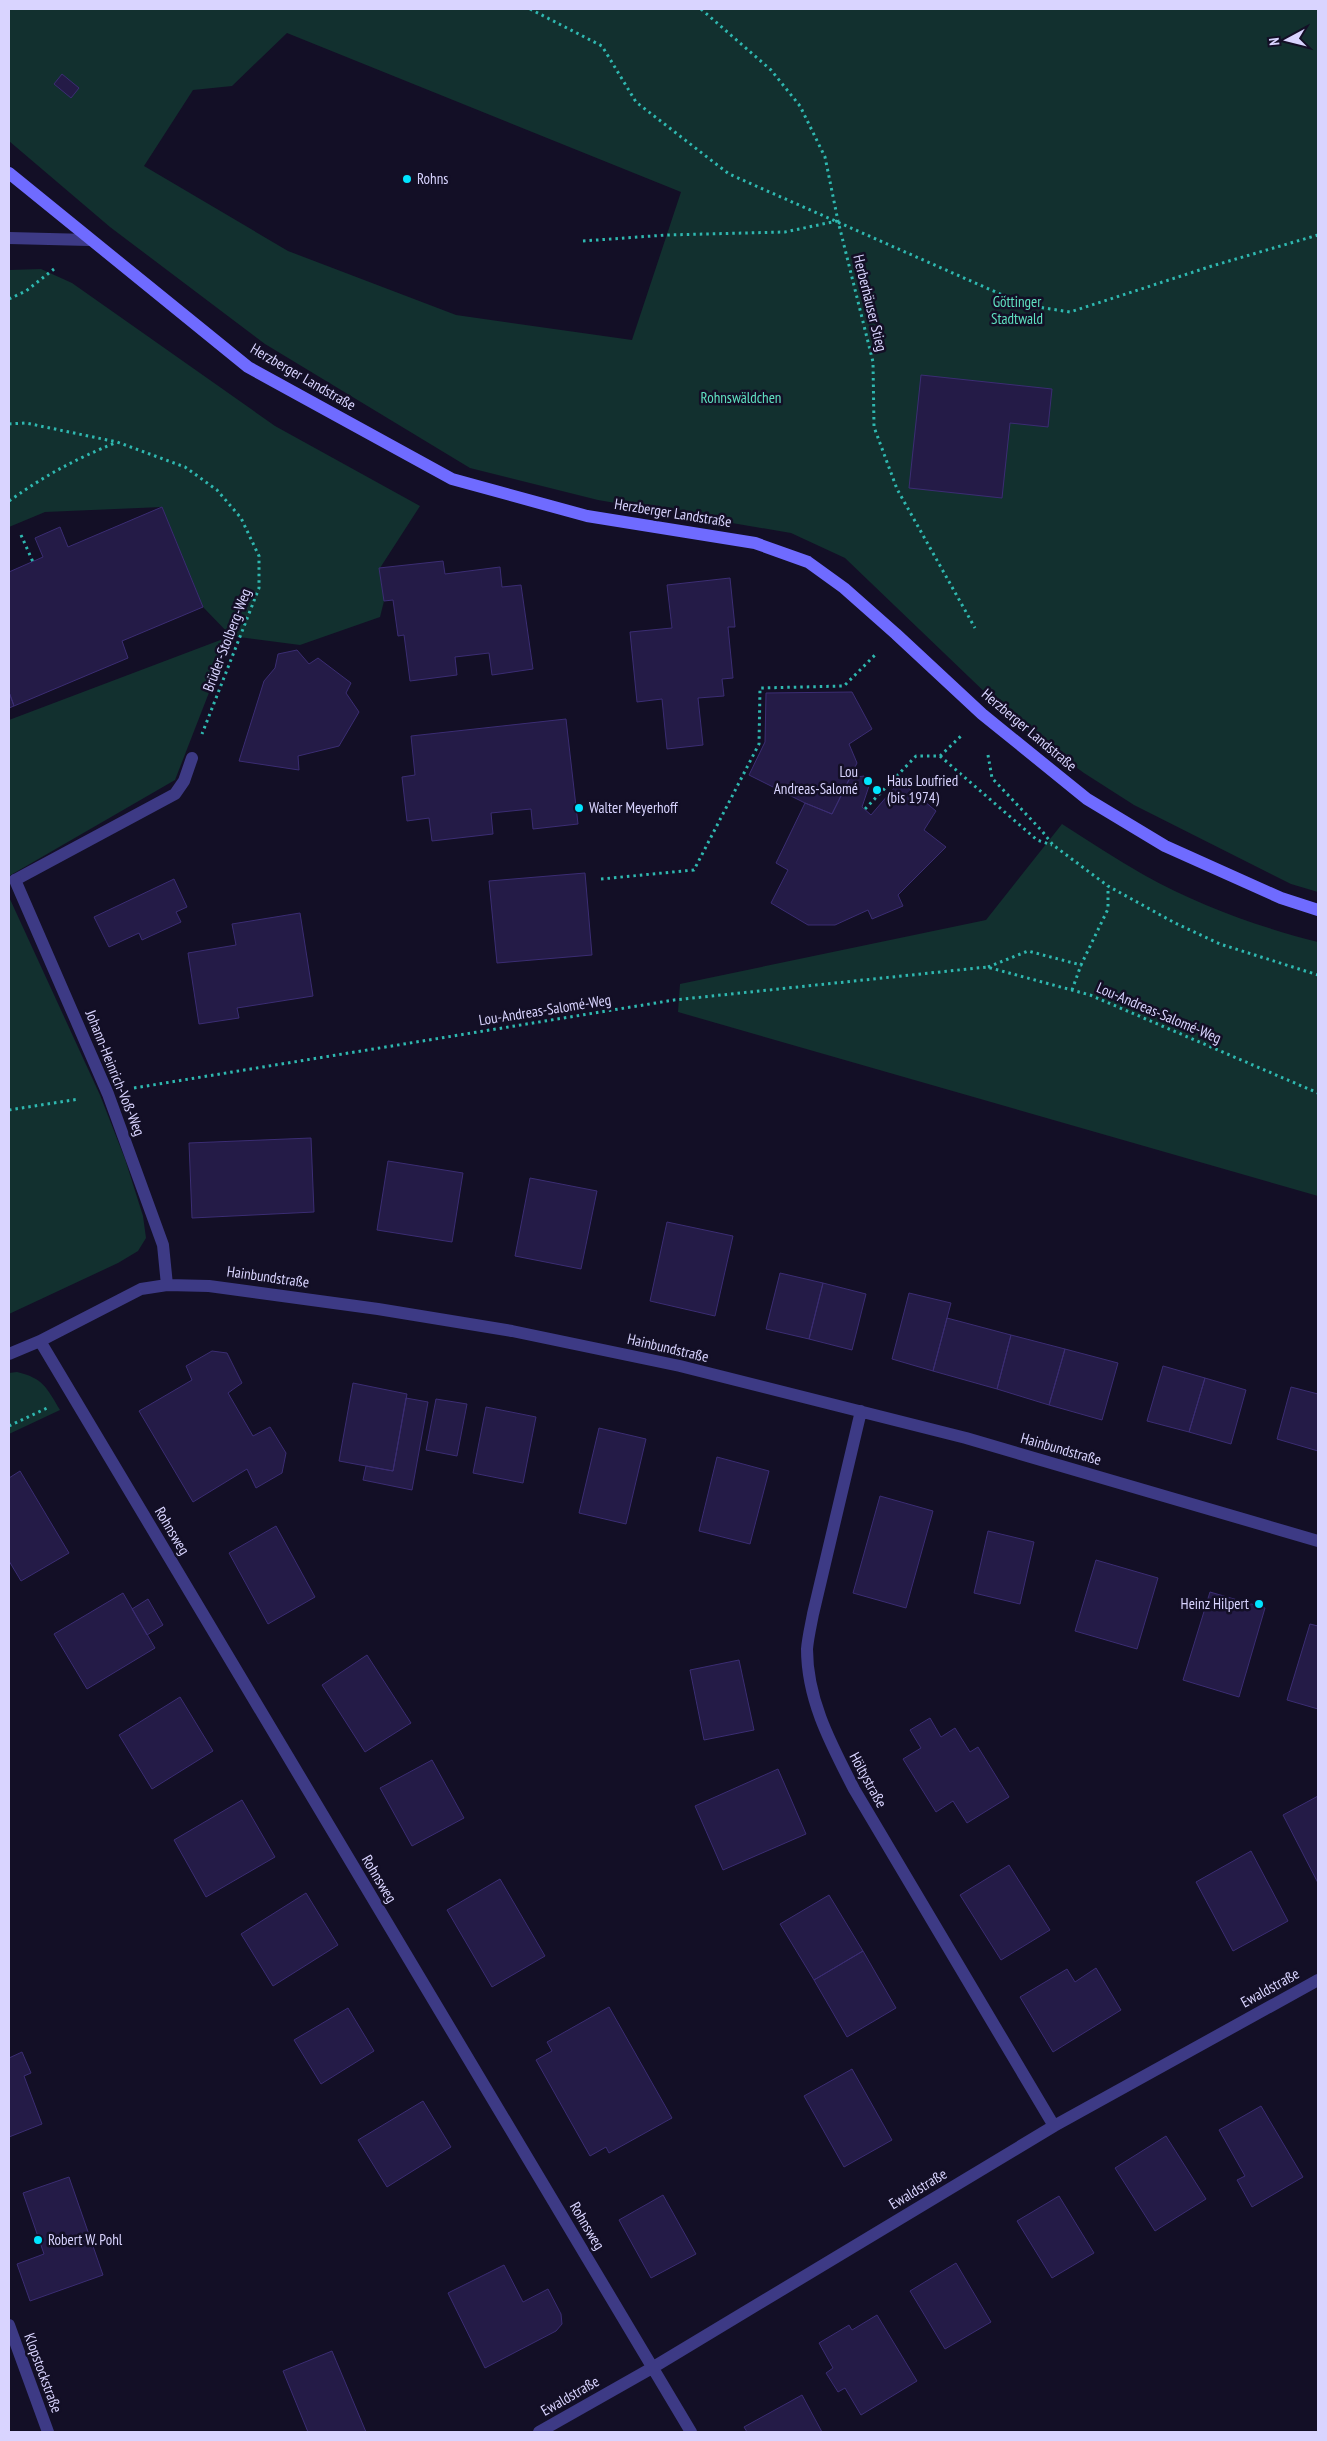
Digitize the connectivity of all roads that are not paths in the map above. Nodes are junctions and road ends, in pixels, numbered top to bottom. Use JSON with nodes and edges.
{"nodes":[{"id":1,"x":9,"y":173,"type":"edge"},
{"id":2,"x":9,"y":238,"type":"edge"},
{"id":3,"x":89,"y":240,"type":"junction"},
{"id":4,"x":192,"y":758,"type":"road end"},
{"id":5,"x":1318,"y":910,"type":"edge"},
{"id":6,"x":167,"y":1285,"type":"junction"},
{"id":7,"x":40,"y":1341,"type":"junction"},
{"id":8,"x":9,"y":1354,"type":"edge"},
{"id":9,"x":861,"y":1411,"type":"junction"},
{"id":10,"x":1318,"y":1542,"type":"edge"},
{"id":11,"x":1318,"y":1980,"type":"edge"},
{"id":12,"x":1054,"y":2126,"type":"junction"},
{"id":13,"x":9,"y":2325,"type":"edge"},
{"id":14,"x":652,"y":2368,"type":"junction"},
{"id":15,"x":48,"y":2432,"type":"edge"},
{"id":16,"x":539,"y":2432,"type":"edge"},
{"id":17,"x":691,"y":2432,"type":"edge"}],
"edges":[{"from":1,"to":3,"type":"street","name":"Herzberger Landstraße"},
{"from":2,"to":3,"type":"street"},
{"from":3,"to":5,"type":"street","name":"Herzberger Landstraße"},
{"from":4,"to":6,"type":"street","name":"Johann-Heinrich-Voß-Weg"},
{"from":6,"to":7,"type":"street","name":"Hainbundstraße"},
{"from":6,"to":9,"type":"street","name":"Hainbundstraße"},
{"from":7,"to":8,"type":"street","name":"Hainbundstraße"},
{"from":7,"to":14,"type":"street","name":"Rohnsweg"},
{"from":9,"to":10,"type":"street","name":"Hainbundstraße"},
{"from":9,"to":12,"type":"street","name":"Höltystraße"},
{"from":11,"to":12,"type":"street","name":"Ewaldstraße"},
{"from":12,"to":14,"type":"street","name":"Ewaldstraße"},
{"from":13,"to":15,"type":"street","name":"Klopstockstraße"},
{"from":14,"to":16,"type":"street","name":"Ewaldstraße"},
{"from":14,"to":17,"type":"street","name":"Rohnsweg"}]}
